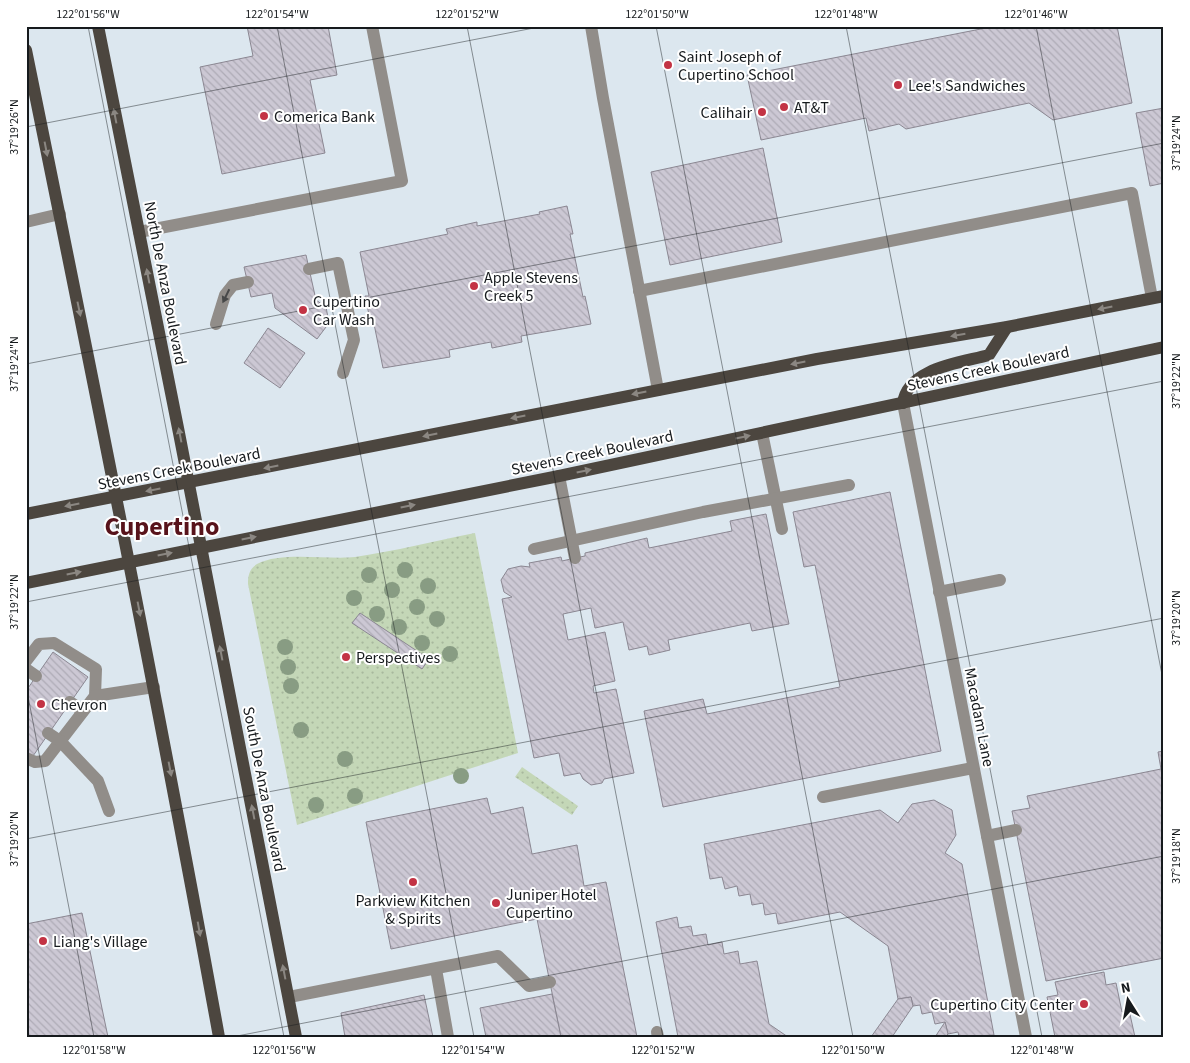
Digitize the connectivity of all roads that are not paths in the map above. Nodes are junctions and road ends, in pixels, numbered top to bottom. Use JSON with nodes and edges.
{"nodes":[{"id":1,"x":98,"y":26,"type":"edge"},
{"id":2,"x":372,"y":26,"type":"edge"},
{"id":3,"x":592,"y":26,"type":"edge"},
{"id":4,"x":26,"y":50,"type":"edge"},
{"id":5,"x":60,"y":214,"type":"junction"},
{"id":6,"x":26,"y":222,"type":"edge"},
{"id":7,"x":139,"y":232,"type":"junction"},
{"id":8,"x":309,"y":269,"type":"dead end"},
{"id":9,"x":248,"y":282,"type":"dead end"},
{"id":10,"x":640,"y":291,"type":"junction"},
{"id":11,"x":1158,"y":297,"type":"edge"},
{"id":12,"x":216,"y":324,"type":"dead end"},
{"id":13,"x":1006,"y":327,"type":"junction"},
{"id":14,"x":1164,"y":347,"type":"edge"},
{"id":15,"x":343,"y":373,"type":"dead end"},
{"id":16,"x":658,"y":390,"type":"junction"},
{"id":17,"x":903,"y":403,"type":"junction"},
{"id":18,"x":762,"y":433,"type":"junction"},
{"id":19,"x":559,"y":476,"type":"junction"},
{"id":20,"x":189,"y":483,"type":"junction"},
{"id":21,"x":849,"y":485,"type":"dead end"},
{"id":22,"x":117,"y":496,"type":"junction"},
{"id":23,"x":776,"y":500,"type":"junction"},
{"id":24,"x":26,"y":514,"type":"edge"},
{"id":25,"x":782,"y":529,"type":"dead end"},
{"id":26,"x":571,"y":542,"type":"junction"},
{"id":27,"x":201,"y":547,"type":"junction"},
{"id":28,"x":534,"y":549,"type":"dead end"},
{"id":29,"x":575,"y":558,"type":"dead end"},
{"id":30,"x":130,"y":562,"type":"junction"},
{"id":31,"x":1000,"y":580,"type":"dead end"},
{"id":32,"x":26,"y":583,"type":"edge"},
{"id":33,"x":939,"y":592,"type":"junction"},
{"id":34,"x":26,"y":661,"type":"edge"},
{"id":35,"x":154,"y":687,"type":"junction"},
{"id":36,"x":94,"y":696,"type":"junction"},
{"id":37,"x":70,"y":702,"type":"dead end"},
{"id":38,"x":83,"y":711,"type":"junction"},
{"id":39,"x":48,"y":733,"type":"dead end"},
{"id":40,"x":60,"y":741,"type":"junction"},
{"id":41,"x":26,"y":758,"type":"edge"},
{"id":42,"x":973,"y":768,"type":"junction"},
{"id":43,"x":823,"y":797,"type":"dead end"},
{"id":44,"x":109,"y":811,"type":"dead end"},
{"id":45,"x":1016,"y":830,"type":"dead end"},
{"id":46,"x":987,"y":836,"type":"junction"},
{"id":47,"x":436,"y":969,"type":"junction"},
{"id":48,"x":550,"y":982,"type":"dead end"},
{"id":49,"x":289,"y":997,"type":"junction"},
{"id":50,"x":219,"y":1037,"type":"edge"},
{"id":51,"x":296,"y":1037,"type":"edge"},
{"id":52,"x":448,"y":1037,"type":"edge"},
{"id":53,"x":1026,"y":1037,"type":"edge"}],
"edges":[{"from":7,"to":1,"type":"main road","name":"North De Anza Boulevard","one_way":true},
{"from":2,"to":7,"type":"lane"},
{"from":3,"to":10,"type":"lane"},
{"from":4,"to":5,"type":"main road","one_way":true},
{"from":5,"to":6,"type":"lane"},
{"from":5,"to":22,"type":"main road","one_way":true},
{"from":20,"to":7,"type":"main road","name":"North De Anza Boulevard","one_way":true},
{"from":8,"to":15,"type":"lane"},
{"from":9,"to":12,"type":"lane","one_way":true},
{"from":10,"to":11,"type":"lane"},
{"from":10,"to":16,"type":"lane"},
{"from":11,"to":13,"type":"main road","name":"Stevens Creek Boulevard","one_way":true},
{"from":13,"to":16,"type":"main road","name":"Stevens Creek Boulevard","one_way":true},
{"from":13,"to":17,"type":"main road"},
{"from":14,"to":17,"type":"main road","name":"Stevens Creek Boulevard"},
{"from":16,"to":20,"type":"main road","name":"Stevens Creek Boulevard","one_way":true},
{"from":17,"to":18,"type":"main road","name":"Stevens Creek Boulevard"},
{"from":17,"to":33,"type":"lane","name":"Macadam Lane"},
{"from":19,"to":18,"type":"main road","name":"Stevens Creek Boulevard","one_way":true},
{"from":18,"to":23,"type":"lane"},
{"from":19,"to":26,"type":"lane"},
{"from":27,"to":19,"type":"main road","name":"Stevens Creek Boulevard","one_way":true},
{"from":20,"to":22,"type":"main road","name":"Stevens Creek Boulevard","one_way":true},
{"from":20,"to":27,"type":"main road","name":"North De Anza Boulevard"},
{"from":21,"to":23,"type":"lane"},
{"from":22,"to":24,"type":"main road","name":"Stevens Creek Boulevard","one_way":true},
{"from":22,"to":30,"type":"main road"},
{"from":23,"to":25,"type":"lane"},
{"from":23,"to":26,"type":"lane"},
{"from":26,"to":28,"type":"lane"},
{"from":26,"to":29,"type":"lane"},
{"from":30,"to":27,"type":"main road","name":"Stevens Creek Boulevard","one_way":true},
{"from":49,"to":27,"type":"main road","name":"South De Anza Boulevard","one_way":true},
{"from":32,"to":30,"type":"main road","name":"Stevens Creek Boulevard","one_way":true},
{"from":30,"to":35,"type":"main road","one_way":true},
{"from":31,"to":33,"type":"lane"},
{"from":33,"to":42,"type":"lane","name":"Macadam Lane"},
{"from":34,"to":36,"type":"lane"},
{"from":35,"to":36,"type":"lane"},
{"from":35,"to":50,"type":"main road","one_way":true},
{"from":36,"to":38,"type":"lane"},
{"from":37,"to":38,"type":"lane"},
{"from":38,"to":40,"type":"lane"},
{"from":39,"to":40,"type":"lane"},
{"from":40,"to":41,"type":"lane"},
{"from":40,"to":44,"type":"lane"},
{"from":42,"to":43,"type":"lane"},
{"from":42,"to":46,"type":"lane","name":"Macadam Lane"},
{"from":45,"to":46,"type":"lane"},
{"from":46,"to":53,"type":"lane","name":"Macadam Lane"},
{"from":47,"to":48,"type":"lane"},
{"from":47,"to":49,"type":"lane"},
{"from":47,"to":52,"type":"lane"},
{"from":49,"to":51,"type":"main road","name":"South De Anza Boulevard"}]}
